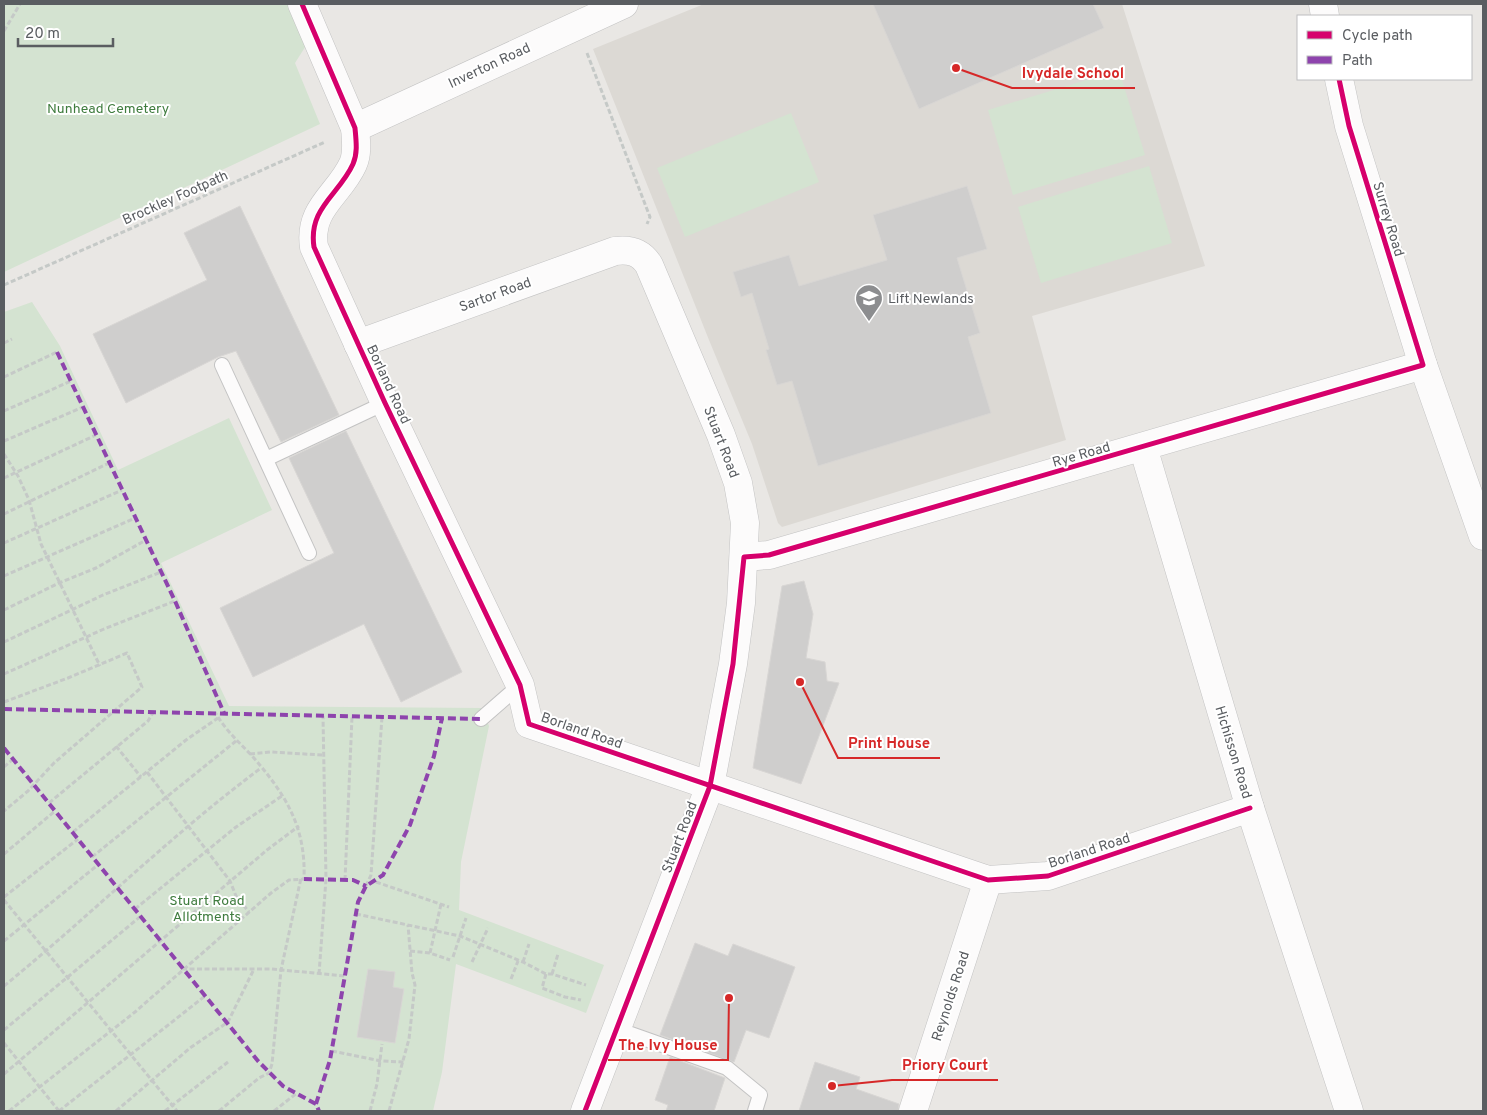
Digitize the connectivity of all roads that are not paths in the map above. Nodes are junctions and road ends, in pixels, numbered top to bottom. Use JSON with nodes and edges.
{"nodes":[{"id":1,"x":302,"y":4,"type":"edge"},
{"id":2,"x":624,"y":4,"type":"edge"},
{"id":3,"x":1339,"y":80,"type":"edge"},
{"id":4,"x":355,"y":128,"type":"junction"},
{"id":5,"x":633,"y":251,"type":"joint"},
{"id":6,"x":358,"y":344,"type":"junction"},
{"id":7,"x":1423,"y":364,"type":"junction"},
{"id":8,"x":222,"y":365,"type":"dead end"},
{"id":9,"x":385,"y":403,"type":"junction"},
{"id":10,"x":1143,"y":448,"type":"junction"},
{"id":11,"x":266,"y":459,"type":"junction"},
{"id":12,"x":1483,"y":536,"type":"edge"},
{"id":13,"x":309,"y":553,"type":"dead end"},
{"id":14,"x":744,"y":557,"type":"junction"},
{"id":15,"x":520,"y":685,"type":"junction"},
{"id":16,"x":481,"y":719,"type":"dead end"},
{"id":17,"x":710,"y":786,"type":"junction"},
{"id":18,"x":1250,"y":808,"type":"junction"},
{"id":19,"x":988,"y":880,"type":"junction"},
{"id":20,"x":617,"y":1028,"type":"junction"},
{"id":21,"x":586,"y":1111,"type":"edge"},
{"id":22,"x":755,"y":1111,"type":"edge"},
{"id":23,"x":913,"y":1111,"type":"edge"},
{"id":24,"x":1350,"y":1111,"type":"edge"}],
"edges":[{"from":1,"to":4,"type":"street"},
{"from":2,"to":4,"type":"street","name":"Inverton Road"},
{"from":3,"to":7,"type":"street","name":"Surrey Road"},
{"from":4,"to":6,"type":"street","name":"Borland Road"},
{"from":5,"to":6,"type":"street","name":"Sartor Road"},
{"from":5,"to":14,"type":"street","name":"Stuart Road"},
{"from":6,"to":9,"type":"street","name":"Borland Road"},
{"from":7,"to":10,"type":"street","name":"Rye Road"},
{"from":7,"to":12,"type":"street","name":"Surrey Road"},
{"from":8,"to":11,"type":"lane"},
{"from":9,"to":11,"type":"lane"},
{"from":9,"to":15,"type":"street","name":"Borland Road"},
{"from":10,"to":14,"type":"street","name":"Rye Road"},
{"from":10,"to":18,"type":"street","name":"Hichisson Road"},
{"from":11,"to":13,"type":"lane"},
{"from":14,"to":17,"type":"street","name":"Stuart Road"},
{"from":15,"to":16,"type":"lane"},
{"from":15,"to":17,"type":"street","name":"Borland Road"},
{"from":17,"to":19,"type":"street","name":"Borland Road"},
{"from":17,"to":20,"type":"street","name":"Stuart Road"},
{"from":18,"to":19,"type":"street","name":"Borland Road"},
{"from":18,"to":24,"type":"street","name":"Hichisson Road"},
{"from":19,"to":23,"type":"street","name":"Reynolds Road"},
{"from":20,"to":21,"type":"street","name":"Stuart Road"},
{"from":20,"to":22,"type":"lane"}]}
